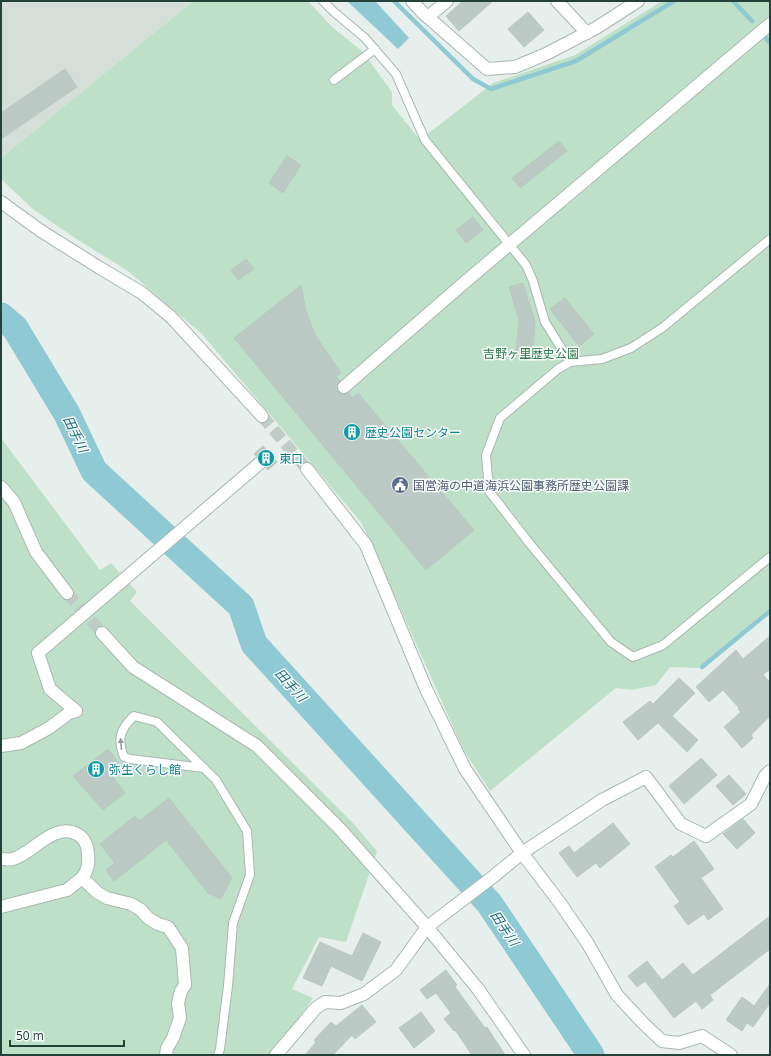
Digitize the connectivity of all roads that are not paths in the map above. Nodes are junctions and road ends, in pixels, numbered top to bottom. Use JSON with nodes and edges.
{"nodes":[{"id":1,"x":323,"y":1,"type":"edge"},
{"id":2,"x":412,"y":1,"type":"edge"},
{"id":3,"x":447,"y":1,"type":"edge"},
{"id":4,"x":556,"y":1,"type":"edge"},
{"id":5,"x":638,"y":1,"type":"edge"},
{"id":6,"x":428,"y":17,"type":"junction"},
{"id":7,"x":770,"y":24,"type":"edge"},
{"id":8,"x":587,"y":33,"type":"junction"},
{"id":9,"x":375,"y":49,"type":"junction"},
{"id":10,"x":334,"y":80,"type":"dead end"},
{"id":11,"x":1,"y":202,"type":"edge"},
{"id":12,"x":770,"y":238,"type":"edge"},
{"id":13,"x":510,"y":245,"type":"junction"},
{"id":14,"x":570,"y":362,"type":"junction"},
{"id":15,"x":344,"y":387,"type":"dead end"},
{"id":16,"x":262,"y":416,"type":"tunnel mouth"},
{"id":17,"x":261,"y":462,"type":"dead end"},
{"id":18,"x":307,"y":469,"type":"tunnel mouth"},
{"id":19,"x":1,"y":487,"type":"edge"},
{"id":20,"x":770,"y":557,"type":"edge"},
{"id":21,"x":67,"y":593,"type":"tunnel mouth"},
{"id":22,"x":102,"y":633,"type":"tunnel mouth"},
{"id":23,"x":1,"y":746,"type":"edge"},
{"id":24,"x":204,"y":768,"type":"junction"},
{"id":25,"x":770,"y":771,"type":"edge"},
{"id":26,"x":522,"y":853,"type":"junction"},
{"id":27,"x":1,"y":859,"type":"edge"},
{"id":28,"x":82,"y":878,"type":"junction"},
{"id":29,"x":1,"y":907,"type":"edge"},
{"id":30,"x":427,"y":927,"type":"junction"},
{"id":31,"x":166,"y":1055,"type":"edge"},
{"id":32,"x":218,"y":1055,"type":"edge"},
{"id":33,"x":276,"y":1055,"type":"edge"},
{"id":34,"x":524,"y":1055,"type":"edge"},
{"id":35,"x":731,"y":1055,"type":"edge"}],
"edges":[{"from":1,"to":9,"type":"lane"},
{"from":2,"to":6,"type":"street"},
{"from":3,"to":6,"type":"street"},
{"from":4,"to":8,"type":"street"},
{"from":5,"to":8,"type":"street"},
{"from":6,"to":8,"type":"street"},
{"from":7,"to":13,"type":"street"},
{"from":9,"to":10,"type":"lane"},
{"from":9,"to":13,"type":"lane"},
{"from":11,"to":16,"type":"street"},
{"from":12,"to":14,"type":"lane"},
{"from":13,"to":14,"type":"lane"},
{"from":13,"to":15,"type":"street"},
{"from":14,"to":20,"type":"lane"},
{"from":17,"to":23,"type":"street"},
{"from":18,"to":26,"type":"street"},
{"from":19,"to":21,"type":"street"},
{"from":22,"to":30,"type":"street"},
{"from":24,"to":24,"type":"lane","one_way":true},
{"from":24,"to":32,"type":"lane"},
{"from":25,"to":26,"type":"street"},
{"from":26,"to":30,"type":"street"},
{"from":26,"to":35,"type":"street"},
{"from":27,"to":28,"type":"street"},
{"from":28,"to":29,"type":"street"},
{"from":28,"to":31,"type":"street"},
{"from":30,"to":33,"type":"street"},
{"from":30,"to":34,"type":"street"}]}
